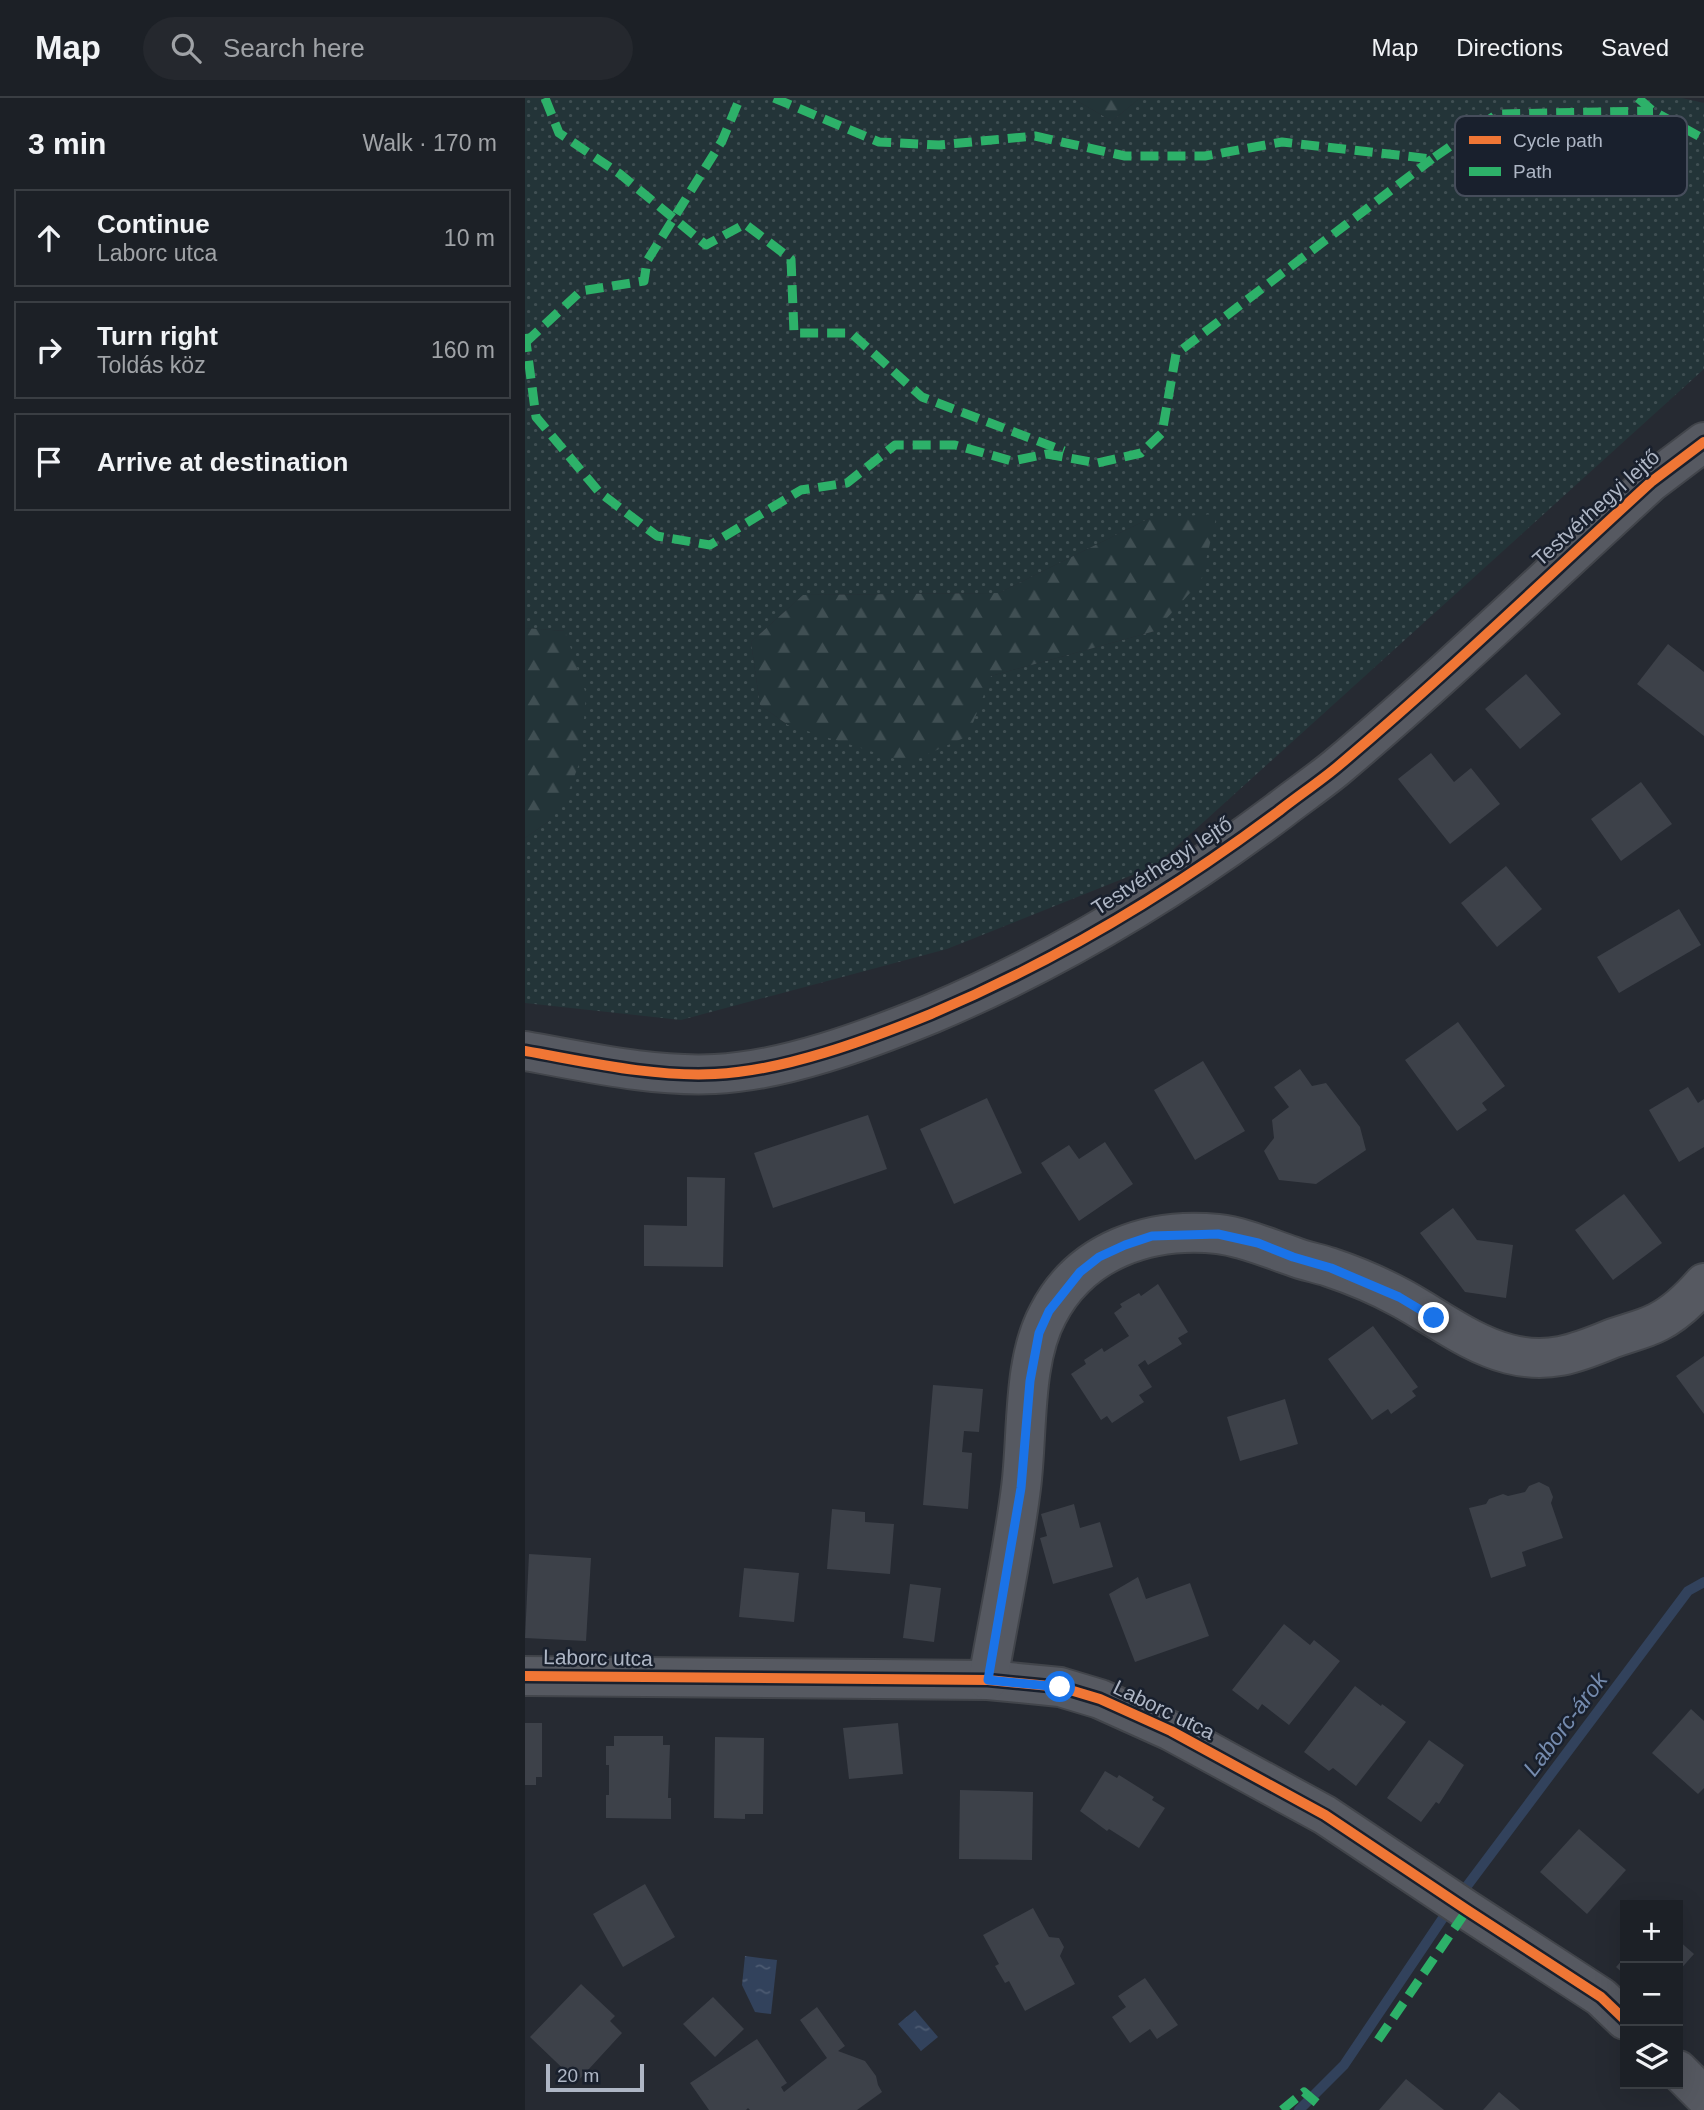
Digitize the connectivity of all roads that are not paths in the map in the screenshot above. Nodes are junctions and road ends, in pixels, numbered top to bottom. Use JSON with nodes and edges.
{"nodes":[{"id":1,"x":1704,"y":442,"type":"edge"},
{"id":2,"x":525,"y":1051,"type":"edge"},
{"id":3,"x":1704,"y":1283,"type":"edge"},
{"id":4,"x":525,"y":1676,"type":"edge"},
{"id":5,"x":988,"y":1680,"type":"junction"},
{"id":6,"x":1620,"y":2015,"type":"edge"},
{"id":7,"x":1683,"y":2075,"type":"edge"},
{"id":8,"x":1704,"y":2096,"type":"edge"}],
"edges":[{"from":1,"to":2,"type":"street","name":"Testvérhegyi lejtő"},
{"from":3,"to":5,"type":"street"},
{"from":4,"to":5,"type":"street","name":"Laborc utca"},
{"from":5,"to":6,"type":"street","name":"Laborc utca"},
{"from":7,"to":8,"type":"street"}]}
